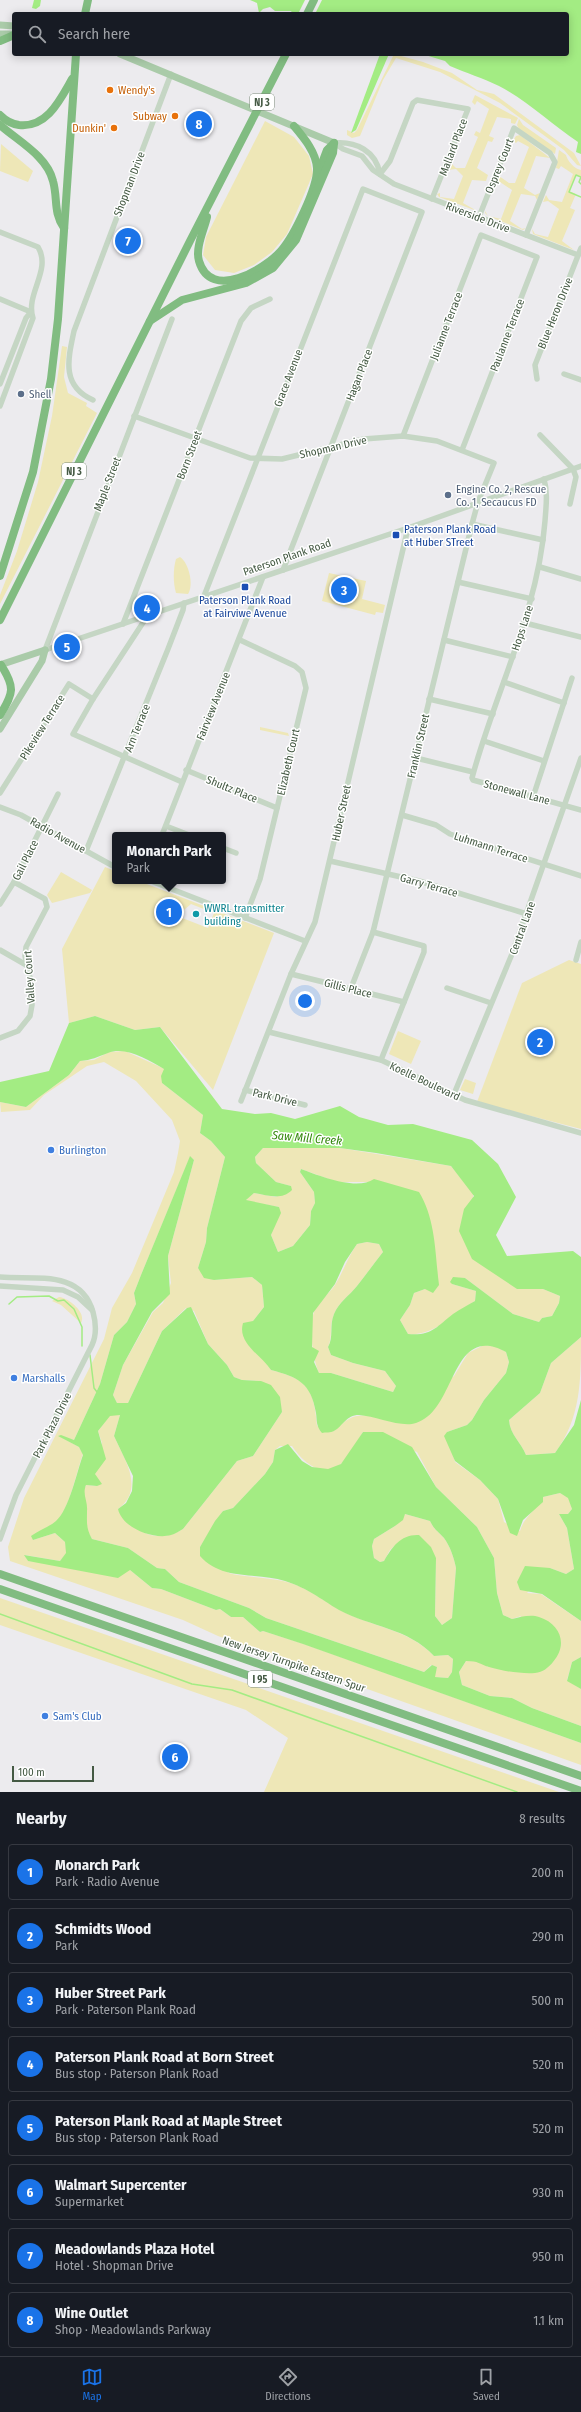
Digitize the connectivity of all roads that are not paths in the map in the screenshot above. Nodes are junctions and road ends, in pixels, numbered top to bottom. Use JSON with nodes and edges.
{"nodes":[{"id":1,"x":88,"y":0,"type":"edge"},
{"id":2,"x":314,"y":0,"type":"edge"},
{"id":3,"x":85,"y":12,"type":"edge"},
{"id":4,"x":308,"y":12,"type":"edge"},
{"id":5,"x":0,"y":25,"type":"edge"},
{"id":6,"x":12,"y":26,"type":"edge"},
{"id":7,"x":0,"y":30,"type":"edge"},
{"id":8,"x":12,"y":30,"type":"edge"},
{"id":9,"x":0,"y":34,"type":"edge"},
{"id":10,"x":12,"y":34,"type":"edge"},
{"id":11,"x":12,"y":35,"type":"edge"},
{"id":12,"x":0,"y":41,"type":"edge"},
{"id":13,"x":76,"y":56,"type":"edge"},
{"id":14,"x":125,"y":56,"type":"edge"},
{"id":15,"x":285,"y":56,"type":"edge"},
{"id":16,"x":74,"y":71,"type":"junction"},
{"id":17,"x":171,"y":74,"type":"junction"},
{"id":18,"x":0,"y":115,"type":"edge"},
{"id":19,"x":0,"y":126,"type":"edge"},
{"id":20,"x":294,"y":126,"type":"junction"},
{"id":21,"x":334,"y":143,"type":"junction"},
{"id":22,"x":380,"y":174,"type":"junction"},
{"id":23,"x":313,"y":187,"type":"junction"},
{"id":24,"x":432,"y":199,"type":"junction"},
{"id":25,"x":391,"y":200,"type":"joint"},
{"id":26,"x":211,"y":204,"type":"junction"},
{"id":27,"x":479,"y":217,"type":"junction"},
{"id":28,"x":64,"y":228,"type":"junction"},
{"id":29,"x":0,"y":232,"type":"edge"},
{"id":30,"x":526,"y":235,"type":"junction"},
{"id":31,"x":501,"y":242,"type":"joint"},
{"id":32,"x":581,"y":248,"type":"edge"},
{"id":33,"x":578,"y":255,"type":"junction"},
{"id":34,"x":0,"y":299,"type":"edge"},
{"id":35,"x":270,"y":299,"type":"dead end"},
{"id":36,"x":31,"y":312,"type":"junction"},
{"id":37,"x":172,"y":319,"type":"dead end"},
{"id":38,"x":149,"y":322,"type":"junction"},
{"id":39,"x":0,"y":366,"type":"edge"},
{"id":40,"x":6,"y":368,"type":"junction"},
{"id":41,"x":13,"y":371,"type":"junction"},
{"id":42,"x":564,"y":374,"type":"dead end"},
{"id":43,"x":537,"y":379,"type":"dead end"},
{"id":44,"x":581,"y":380,"type":"edge"},
{"id":45,"x":0,"y":384,"type":"edge"},
{"id":46,"x":92,"y":400,"type":"dead end"},
{"id":47,"x":1,"y":402,"type":"edge"},
{"id":48,"x":134,"y":416,"type":"junction"},
{"id":49,"x":403,"y":436,"type":"junction"},
{"id":50,"x":540,"y":436,"type":"dead end"},
{"id":51,"x":195,"y":440,"type":"junction"},
{"id":52,"x":331,"y":448,"type":"junction"},
{"id":53,"x":462,"y":450,"type":"junction"},
{"id":54,"x":256,"y":459,"type":"junction"},
{"id":55,"x":581,"y":466,"type":"edge"},
{"id":56,"x":573,"y":469,"type":"junction"},
{"id":57,"x":544,"y":479,"type":"junction"},
{"id":58,"x":478,"y":502,"type":"junction"},
{"id":59,"x":570,"y":504,"type":"dead end"},
{"id":60,"x":472,"y":524,"type":"junction"},
{"id":61,"x":408,"y":528,"type":"junction"},
{"id":62,"x":543,"y":540,"type":"junction"},
{"id":63,"x":540,"y":567,"type":"junction"},
{"id":64,"x":283,"y":570,"type":"junction"},
{"id":65,"x":0,"y":576,"type":"edge"},
{"id":66,"x":262,"y":577,"type":"junction"},
{"id":67,"x":581,"y":580,"type":"edge"},
{"id":68,"x":458,"y":582,"type":"junction"},
{"id":69,"x":204,"y":596,"type":"junction"},
{"id":70,"x":532,"y":599,"type":"junction"},
{"id":71,"x":184,"y":603,"type":"junction"},
{"id":72,"x":148,"y":615,"type":"junction"},
{"id":73,"x":0,"y":620,"type":"edge"},
{"id":74,"x":525,"y":623,"type":"junction"},
{"id":75,"x":123,"y":624,"type":"junction"},
{"id":76,"x":581,"y":637,"type":"edge"},
{"id":77,"x":240,"y":640,"type":"junction"},
{"id":78,"x":444,"y":640,"type":"junction"},
{"id":79,"x":45,"y":650,"type":"junction"},
{"id":80,"x":513,"y":657,"type":"junction"},
{"id":81,"x":1,"y":665,"type":"edge"},
{"id":82,"x":572,"y":678,"type":"dead end"},
{"id":83,"x":504,"y":682,"type":"junction"},
{"id":84,"x":93,"y":698,"type":"junction"},
{"id":85,"x":430,"y":699,"type":"junction"},
{"id":86,"x":564,"y":702,"type":"junction"},
{"id":87,"x":493,"y":714,"type":"junction"},
{"id":88,"x":0,"y":715,"type":"edge"},
{"id":89,"x":0,"y":729,"type":"edge"},
{"id":90,"x":484,"y":741,"type":"junction"},
{"id":91,"x":125,"y":758,"type":"junction"},
{"id":92,"x":416,"y":758,"type":"junction"},
{"id":93,"x":581,"y":758,"type":"edge"},
{"id":94,"x":544,"y":760,"type":"junction"},
{"id":95,"x":186,"y":770,"type":"junction"},
{"id":96,"x":473,"y":772,"type":"junction"},
{"id":97,"x":182,"y":782,"type":"junction"},
{"id":98,"x":0,"y":793,"type":"edge"},
{"id":99,"x":58,"y":794,"type":"dead end"},
{"id":100,"x":533,"y":796,"type":"junction"},
{"id":101,"x":565,"y":805,"type":"junction"},
{"id":102,"x":0,"y":807,"type":"edge"},
{"id":103,"x":277,"y":808,"type":"junction"},
{"id":104,"x":581,"y":810,"type":"edge"},
{"id":105,"x":402,"y":815,"type":"junction"},
{"id":106,"x":42,"y":826,"type":"junction"},
{"id":107,"x":166,"y":826,"type":"junction"},
{"id":108,"x":163,"y":832,"type":"edge"},
{"id":109,"x":182,"y":832,"type":"edge"},
{"id":110,"x":226,"y":849,"type":"edge"},
{"id":111,"x":86,"y":851,"type":"junction"},
{"id":112,"x":236,"y":853,"type":"dead end"},
{"id":113,"x":330,"y":861,"type":"junction"},
{"id":114,"x":545,"y":864,"type":"junction"},
{"id":115,"x":112,"y":865,"type":"edge"},
{"id":116,"x":388,"y":874,"type":"junction"},
{"id":117,"x":581,"y":876,"type":"edge"},
{"id":118,"x":14,"y":882,"type":"junction"},
{"id":119,"x":159,"y":884,"type":"edge"},
{"id":120,"x":0,"y":904,"type":"edge"},
{"id":121,"x":527,"y":914,"type":"junction"},
{"id":122,"x":245,"y":918,"type":"junction"},
{"id":123,"x":373,"y":932,"type":"junction"},
{"id":124,"x":305,"y":941,"type":"junction"},
{"id":125,"x":581,"y":942,"type":"edge"},
{"id":126,"x":0,"y":950,"type":"edge"},
{"id":127,"x":576,"y":960,"type":"dead end"},
{"id":128,"x":28,"y":966,"type":"junction"},
{"id":129,"x":291,"y":974,"type":"junction"},
{"id":130,"x":351,"y":988,"type":"junction"},
{"id":131,"x":447,"y":988,"type":"dead end"},
{"id":132,"x":404,"y":1002,"type":"junction"},
{"id":133,"x":491,"y":1003,"type":"junction"},
{"id":134,"x":269,"y":1032,"type":"junction"},
{"id":135,"x":0,"y":1038,"type":"edge"},
{"id":136,"x":381,"y":1060,"type":"junction"},
{"id":137,"x":246,"y":1090,"type":"junction"},
{"id":138,"x":454,"y":1094,"type":"junction"},
{"id":139,"x":241,"y":1101,"type":"dead end"},
{"id":140,"x":304,"y":1105,"type":"dead end"},
{"id":141,"x":581,"y":1133,"type":"edge"},
{"id":142,"x":2,"y":1277,"type":"edge"},
{"id":143,"x":1,"y":1286,"type":"edge"},
{"id":144,"x":92,"y":1310,"type":"junction"},
{"id":145,"x":0,"y":1539,"type":"edge"},
{"id":146,"x":0,"y":1574,"type":"edge"},
{"id":147,"x":0,"y":1589,"type":"edge"},
{"id":148,"x":581,"y":1776,"type":"edge"},
{"id":149,"x":581,"y":1791,"type":"edge"}],
"edges":[{"from":1,"to":3,"type":"highway"},
{"from":2,"to":4,"type":"highway"},
{"from":5,"to":6,"type":"main road"},
{"from":7,"to":8,"type":"main road"},
{"from":9,"to":10,"type":"main road"},
{"from":11,"to":12,"type":"highway"},
{"from":13,"to":16,"type":"highway"},
{"from":14,"to":17,"type":"main road"},
{"from":15,"to":26,"type":"highway","number":"NJ 3"},
{"from":16,"to":18,"type":"highway"},
{"from":16,"to":28,"type":"highway"},
{"from":17,"to":20,"type":"main road"},
{"from":17,"to":46,"type":"street","name":"Shopman Drive"},
{"from":19,"to":28,"type":"highway"},
{"from":20,"to":21,"type":"main road"},
{"from":20,"to":23,"type":"highway"},
{"from":21,"to":22,"type":"street","name":"Riverside Drive"},
{"from":21,"to":22,"type":"street"},
{"from":21,"to":23,"type":"highway"},
{"from":21,"to":38,"type":"highway"},
{"from":22,"to":24,"type":"street","name":"Riverside Drive"},
{"from":22,"to":24,"type":"street","name":"Mallard Place"},
{"from":23,"to":26,"type":"highway"},
{"from":24,"to":27,"type":"street","name":"Riverside Drive"},
{"from":25,"to":52,"type":"street","name":"Hagan Place"},
{"from":25,"to":54,"type":"street","name":"Grace Avenue"},
{"from":26,"to":38,"type":"highway","number":"NJ 3"},
{"from":27,"to":30,"type":"street","name":"Riverside Drive"},
{"from":27,"to":30,"type":"street","name":"Osprey Court"},
{"from":28,"to":65,"type":"highway"},
{"from":29,"to":36,"type":"street"},
{"from":30,"to":33,"type":"street","name":"Riverside Drive"},
{"from":31,"to":49,"type":"street","name":"Julianne Terrace"},
{"from":31,"to":53,"type":"street","name":"Paulanne Terrace"},
{"from":32,"to":33,"type":"street","name":"Blue Heron Drive"},
{"from":33,"to":43,"type":"street","name":"Blue Heron Drive"},
{"from":34,"to":36,"type":"street"},
{"from":35,"to":51,"type":"street","name":"Born Street"},
{"from":36,"to":40,"type":"street"},
{"from":36,"to":41,"type":"street"},
{"from":37,"to":48,"type":"street","name":"Maple Street"},
{"from":38,"to":73,"type":"highway","number":"NJ 3"},
{"from":39,"to":40,"type":"street"},
{"from":40,"to":41,"type":"street"},
{"from":40,"to":45,"type":"street"},
{"from":41,"to":47,"type":"street"},
{"from":42,"to":44,"type":"street"},
{"from":48,"to":51,"type":"street","name":"Shopman Drive"},
{"from":48,"to":79,"type":"street","name":"Maple Street"},
{"from":49,"to":52,"type":"street","name":"Shopman Drive"},
{"from":49,"to":53,"type":"street","name":"Shopman Drive"},
{"from":50,"to":56,"type":"street"},
{"from":51,"to":54,"type":"street","name":"Shopman Drive"},
{"from":51,"to":75,"type":"street","name":"Born Street"},
{"from":52,"to":54,"type":"street","name":"Shopman Drive"},
{"from":52,"to":64,"type":"street","name":"Hagan Place"},
{"from":53,"to":58,"type":"street","name":"Shopman Drive"},
{"from":54,"to":69,"type":"street","name":"Grace Avenue"},
{"from":55,"to":56,"type":"street","name":"Paterson Plank Road"},
{"from":56,"to":57,"type":"street","name":"Paterson Plank Road"},
{"from":56,"to":59,"type":"street"},
{"from":57,"to":58,"type":"street","name":"Paterson Plank Road"},
{"from":57,"to":62,"type":"street","name":"Hops Lane"},
{"from":58,"to":60,"type":"street","name":"Franklin Street"},
{"from":58,"to":61,"type":"street","name":"Paterson Plank Road"},
{"from":60,"to":62,"type":"street"},
{"from":60,"to":68,"type":"street","name":"Franklin Street"},
{"from":61,"to":64,"type":"street","name":"Paterson Plank Road"},
{"from":61,"to":113,"type":"street","name":"Huber Street"},
{"from":62,"to":63,"type":"street","name":"Hops Lane"},
{"from":63,"to":67,"type":"street"},
{"from":63,"to":70,"type":"street","name":"Hops Lane"},
{"from":64,"to":66,"type":"street","name":"Paterson Plank Road"},
{"from":66,"to":69,"type":"street","name":"Paterson Plank Road"},
{"from":66,"to":77,"type":"street","name":"Fairview Avenue"},
{"from":68,"to":70,"type":"street"},
{"from":68,"to":78,"type":"street","name":"Franklin Street"},
{"from":69,"to":71,"type":"street","name":"Paterson Plank Road"},
{"from":70,"to":74,"type":"street","name":"Hops Lane"},
{"from":71,"to":72,"type":"street","name":"Paterson Plank Road"},
{"from":71,"to":91,"type":"street","name":"Arn Terrace"},
{"from":72,"to":75,"type":"street","name":"Paterson Plank Road"},
{"from":72,"to":84,"type":"street"},
{"from":74,"to":76,"type":"street"},
{"from":74,"to":80,"type":"street","name":"Hops Lane"},
{"from":75,"to":79,"type":"street","name":"Paterson Plank Road"},
{"from":77,"to":95,"type":"street","name":"Fairview Avenue"},
{"from":77,"to":103,"type":"street","name":"Elizabeth Court"},
{"from":78,"to":80,"type":"street"},
{"from":78,"to":85,"type":"street","name":"Franklin Street"},
{"from":79,"to":81,"type":"main road","name":"Paterson Plank Road"},
{"from":79,"to":89,"type":"main road"},
{"from":80,"to":83,"type":"street","name":"Hops Lane"},
{"from":81,"to":88,"type":"highway"},
{"from":82,"to":86,"type":"street"},
{"from":83,"to":86,"type":"street"},
{"from":83,"to":87,"type":"street","name":"Hops Lane"},
{"from":84,"to":91,"type":"street"},
{"from":84,"to":98,"type":"street","name":"Pikeview Terrace"},
{"from":85,"to":87,"type":"street"},
{"from":85,"to":92,"type":"street","name":"Franklin Street"},
{"from":86,"to":94,"type":"street"},
{"from":87,"to":90,"type":"street","name":"Hops Lane"},
{"from":90,"to":94,"type":"street"},
{"from":90,"to":96,"type":"street","name":"Hops Lane"},
{"from":91,"to":97,"type":"street"},
{"from":91,"to":111,"type":"street","name":"Arn Terrace"},
{"from":92,"to":96,"type":"street","name":"Stonewall Lane"},
{"from":92,"to":105,"type":"street","name":"Franklin Street"},
{"from":93,"to":101,"type":"street","name":"Central Lane"},
{"from":94,"to":100,"type":"street"},
{"from":95,"to":97,"type":"street","name":"Fairview Avenue"},
{"from":95,"to":103,"type":"street","name":"Shultz Place"},
{"from":96,"to":100,"type":"street","name":"Stonewall Lane"},
{"from":97,"to":107,"type":"street","name":"Fairview Avenue"},
{"from":99,"to":106,"type":"street","name":"Gail Place"},
{"from":100,"to":101,"type":"street","name":"Stonewall Lane"},
{"from":101,"to":104,"type":"street","name":"Stonewall Lane"},
{"from":101,"to":114,"type":"street","name":"Central Lane"},
{"from":102,"to":106,"type":"street","name":"Radio Avenue"},
{"from":103,"to":122,"type":"street","name":"Elizabeth Court"},
{"from":105,"to":114,"type":"street","name":"Luhmann Terrace"},
{"from":105,"to":116,"type":"street","name":"Franklin Street"},
{"from":106,"to":111,"type":"street","name":"Radio Avenue"},
{"from":106,"to":118,"type":"street","name":"Gail Place"},
{"from":107,"to":108,"type":"street","name":"Fairview Avenue"},
{"from":107,"to":109,"type":"street"},
{"from":110,"to":112,"type":"street"},
{"from":111,"to":115,"type":"street","name":"Radio Avenue"},
{"from":113,"to":116,"type":"street","name":"Garry Terrace"},
{"from":113,"to":124,"type":"street","name":"Huber Street"},
{"from":114,"to":117,"type":"street","name":"Luhmann Terrace"},
{"from":114,"to":121,"type":"street","name":"Central Lane"},
{"from":116,"to":121,"type":"street","name":"Garry Terrace"},
{"from":116,"to":123,"type":"street","name":"Franklin Street"},
{"from":118,"to":120,"type":"street","name":"Gail Place"},
{"from":118,"to":128,"type":"street","name":"Valley Court"},
{"from":119,"to":122,"type":"street"},
{"from":121,"to":133,"type":"street","name":"Central Lane"},
{"from":122,"to":124,"type":"street"},
{"from":123,"to":130,"type":"street","name":"Franklin Street"},
{"from":123,"to":132,"type":"street"},
{"from":124,"to":129,"type":"street","name":"Huber Street"},
{"from":125,"to":127,"type":"street"},
{"from":126,"to":128,"type":"street"},
{"from":128,"to":135,"type":"street","name":"Valley Court"},
{"from":129,"to":130,"type":"street","name":"Gillis Place"},
{"from":129,"to":134,"type":"street","name":"Huber Street"},
{"from":130,"to":132,"type":"street","name":"Gillis Place"},
{"from":131,"to":133,"type":"street"},
{"from":132,"to":136,"type":"street"},
{"from":133,"to":138,"type":"street","name":"Central Lane"},
{"from":134,"to":136,"type":"street","name":"Koelle Boulevard"},
{"from":134,"to":137,"type":"street","name":"Huber Street"},
{"from":136,"to":138,"type":"street","name":"Koelle Boulevard"},
{"from":137,"to":139,"type":"street","name":"Huber Street"},
{"from":137,"to":140,"type":"street","name":"Park Drive"},
{"from":138,"to":141,"type":"street","name":"Koelle Boulevard"},
{"from":142,"to":143,"type":"street"},
{"from":142,"to":144,"type":"street","name":"Park Plaza Drive"},
{"from":143,"to":144,"type":"street"},
{"from":144,"to":145,"type":"street","name":"Park Plaza Drive"},
{"from":146,"to":148,"type":"highway","name":"New Jersey Turnpike Eastern Spur","number":"I 95"},
{"from":147,"to":149,"type":"highway","number":"I 95"}]}
